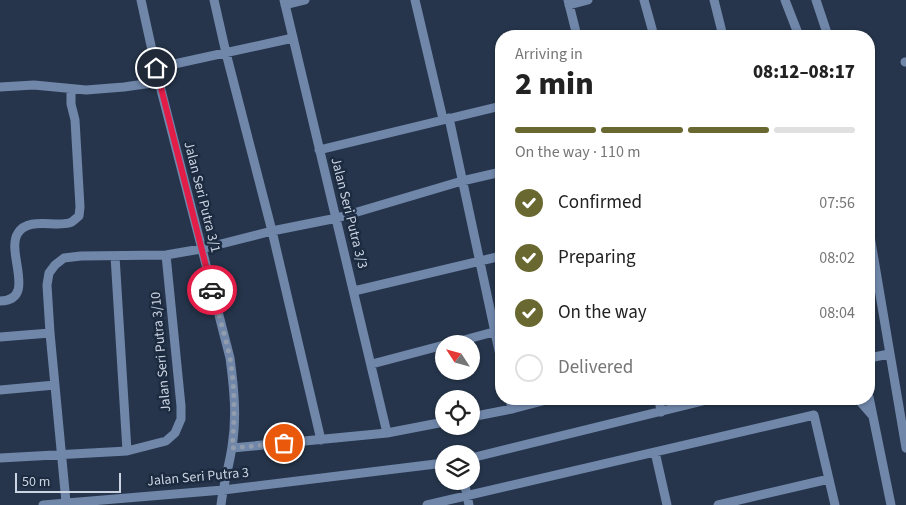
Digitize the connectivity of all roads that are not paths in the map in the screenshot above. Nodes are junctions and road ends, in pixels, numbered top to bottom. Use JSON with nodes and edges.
{"nodes":[{"id":1,"x":141,"y":0,"type":"edge"},
{"id":2,"x":214,"y":0,"type":"edge"},
{"id":3,"x":305,"y":0,"type":"edge"},
{"id":4,"x":415,"y":0,"type":"edge"},
{"id":5,"x":588,"y":0,"type":"edge"},
{"id":6,"x":644,"y":0,"type":"edge"},
{"id":7,"x":714,"y":0,"type":"edge"},
{"id":8,"x":785,"y":0,"type":"edge"},
{"id":9,"x":816,"y":0,"type":"edge"},
{"id":10,"x":569,"y":2,"type":"edge"},
{"id":11,"x":284,"y":3,"type":"edge"},
{"id":12,"x":576,"y":30,"type":"edge"},
{"id":13,"x":652,"y":30,"type":"edge"},
{"id":14,"x":722,"y":30,"type":"edge"},
{"id":15,"x":798,"y":30,"type":"edge"},
{"id":16,"x":826,"y":30,"type":"edge"},
{"id":17,"x":293,"y":38,"type":"junction"},
{"id":18,"x":226,"y":53,"type":"junction"},
{"id":19,"x":156,"y":68,"type":"junction"},
{"id":20,"x":159,"y":82,"type":"junction"},
{"id":21,"x":0,"y":87,"type":"edge"},
{"id":22,"x":71,"y":89,"type":"junction"},
{"id":23,"x":495,"y":107,"type":"edge"},
{"id":24,"x":446,"y":118,"type":"junction"},
{"id":25,"x":319,"y":150,"type":"junction"},
{"id":26,"x":495,"y":173,"type":"edge"},
{"id":27,"x":462,"y":181,"type":"junction"},
{"id":28,"x":337,"y":218,"type":"junction"},
{"id":29,"x":272,"y":231,"type":"junction"},
{"id":30,"x":201,"y":249,"type":"junction"},
{"id":31,"x":166,"y":255,"type":"junction"},
{"id":32,"x":115,"y":256,"type":"junction"},
{"id":33,"x":495,"y":258,"type":"edge"},
{"id":34,"x":480,"y":262,"type":"junction"},
{"id":35,"x":875,"y":267,"type":"edge"},
{"id":36,"x":354,"y":291,"type":"junction"},
{"id":37,"x":0,"y":301,"type":"edge"},
{"id":38,"x":495,"y":320,"type":"edge"},
{"id":39,"x":495,"y":332,"type":"edge"},
{"id":40,"x":50,"y":333,"type":"junction"},
{"id":41,"x":480,"y":336,"type":"edge"},
{"id":42,"x":0,"y":337,"type":"edge"},
{"id":43,"x":435,"y":347,"type":"edge"},
{"id":44,"x":889,"y":354,"type":"junction"},
{"id":45,"x":875,"y":357,"type":"edge"},
{"id":46,"x":372,"y":364,"type":"junction"},
{"id":47,"x":54,"y":385,"type":"junction"},
{"id":48,"x":0,"y":390,"type":"edge"},
{"id":49,"x":511,"y":405,"type":"edge"},
{"id":50,"x":527,"y":405,"type":"edge"},
{"id":51,"x":660,"y":405,"type":"edge"},
{"id":52,"x":688,"y":405,"type":"edge"},
{"id":53,"x":863,"y":405,"type":"edge"},
{"id":54,"x":870,"y":405,"type":"edge"},
{"id":55,"x":512,"y":409,"type":"junction"},
{"id":56,"x":661,"y":412,"type":"junction"},
{"id":57,"x":480,"y":415,"type":"edge"},
{"id":58,"x":872,"y":416,"type":"junction"},
{"id":59,"x":435,"y":424,"type":"edge"},
{"id":60,"x":387,"y":434,"type":"junction"},
{"id":61,"x":321,"y":440,"type":"junction"},
{"id":62,"x":232,"y":448,"type":"junction"},
{"id":63,"x":906,"y":448,"type":"edge"},
{"id":64,"x":127,"y":451,"type":"junction"},
{"id":65,"x":655,"y":452,"type":"junction"},
{"id":66,"x":61,"y":454,"type":"junction"},
{"id":67,"x":480,"y":456,"type":"edge"},
{"id":68,"x":0,"y":458,"type":"edge"},
{"id":69,"x":435,"y":464,"type":"edge"},
{"id":70,"x":829,"y":479,"type":"junction"},
{"id":71,"x":223,"y":490,"type":"junction"},
{"id":72,"x":468,"y":500,"type":"edge"},
{"id":73,"x":66,"y":502,"type":"junction"},
{"id":74,"x":43,"y":505,"type":"edge"},
{"id":75,"x":221,"y":505,"type":"edge"},
{"id":76,"x":427,"y":505,"type":"edge"},
{"id":77,"x":667,"y":505,"type":"edge"},
{"id":78,"x":718,"y":505,"type":"edge"},
{"id":79,"x":835,"y":505,"type":"edge"},
{"id":80,"x":891,"y":505,"type":"edge"}],
"edges":[{"from":1,"to":19,"type":"street","name":"Jalan Seri Putra 3/1"},
{"from":2,"to":18,"type":"street"},
{"from":3,"to":11,"type":"street"},
{"from":4,"to":24,"type":"street"},
{"from":5,"to":10,"type":"street"},
{"from":6,"to":13,"type":"street"},
{"from":7,"to":14,"type":"street"},
{"from":8,"to":15,"type":"street"},
{"from":9,"to":16,"type":"street"},
{"from":10,"to":12,"type":"street"},
{"from":11,"to":17,"type":"street","name":"Jalan Seri Putra 3/3"},
{"from":17,"to":18,"type":"street"},
{"from":17,"to":25,"type":"street","name":"Jalan Seri Putra 3/3"},
{"from":18,"to":19,"type":"street"},
{"from":18,"to":29,"type":"street"},
{"from":19,"to":20,"type":"street","name":"Jalan Seri Putra 3/1"},
{"from":20,"to":22,"type":"street"},
{"from":20,"to":30,"type":"street","name":"Jalan Seri Putra 3/1"},
{"from":21,"to":22,"type":"street"},
{"from":22,"to":37,"type":"street"},
{"from":23,"to":24,"type":"street"},
{"from":24,"to":25,"type":"street"},
{"from":24,"to":27,"type":"street"},
{"from":25,"to":28,"type":"street","name":"Jalan Seri Putra 3/3"},
{"from":26,"to":27,"type":"street"},
{"from":27,"to":28,"type":"street"},
{"from":27,"to":34,"type":"street"},
{"from":28,"to":29,"type":"street"},
{"from":28,"to":36,"type":"street","name":"Jalan Seri Putra 3/3"},
{"from":29,"to":30,"type":"street"},
{"from":29,"to":61,"type":"street"},
{"from":30,"to":31,"type":"street"},
{"from":30,"to":62,"type":"street","name":"Jalan Seri Putra 3/1"},
{"from":31,"to":32,"type":"street"},
{"from":31,"to":64,"type":"street","name":"Jalan Seri Putra 3/10"},
{"from":32,"to":40,"type":"street"},
{"from":32,"to":64,"type":"street"},
{"from":33,"to":34,"type":"street"},
{"from":34,"to":36,"type":"street"},
{"from":34,"to":38,"type":"street"},
{"from":35,"to":44,"type":"street"},
{"from":36,"to":46,"type":"street","name":"Jalan Seri Putra 3/3"},
{"from":39,"to":41,"type":"street"},
{"from":40,"to":42,"type":"street"},
{"from":40,"to":47,"type":"street"},
{"from":43,"to":46,"type":"street"},
{"from":44,"to":45,"type":"street"},
{"from":44,"to":63,"type":"street"},
{"from":46,"to":60,"type":"street","name":"Jalan Seri Putra 3/3"},
{"from":47,"to":48,"type":"street"},
{"from":47,"to":66,"type":"street"},
{"from":49,"to":55,"type":"street"},
{"from":50,"to":55,"type":"street"},
{"from":51,"to":56,"type":"street"},
{"from":52,"to":56,"type":"street"},
{"from":53,"to":58,"type":"street"},
{"from":54,"to":58,"type":"street"},
{"from":55,"to":57,"type":"street"},
{"from":56,"to":67,"type":"street"},
{"from":58,"to":80,"type":"street"},
{"from":59,"to":60,"type":"street"},
{"from":60,"to":61,"type":"street"},
{"from":61,"to":62,"type":"street"},
{"from":62,"to":71,"type":"street","name":"Jalan Seri Putra 3/1"},
{"from":64,"to":66,"type":"street"},
{"from":65,"to":70,"type":"street"},
{"from":65,"to":72,"type":"street"},
{"from":65,"to":77,"type":"street"},
{"from":66,"to":68,"type":"street"},
{"from":66,"to":73,"type":"street"},
{"from":69,"to":71,"type":"street","name":"Jalan Seri Putra 3"},
{"from":70,"to":78,"type":"street"},
{"from":70,"to":79,"type":"street"},
{"from":71,"to":73,"type":"street","name":"Jalan Seri Putra 3"},
{"from":71,"to":75,"type":"street","name":"Jalan Seri Putra 3/1"},
{"from":72,"to":76,"type":"street"},
{"from":73,"to":74,"type":"street","name":"Jalan Seri Putra 3"}]}
